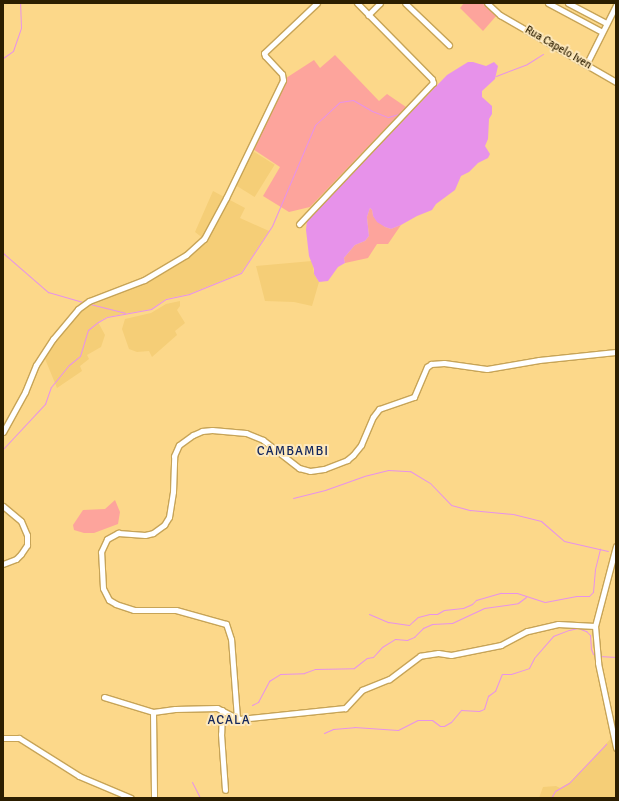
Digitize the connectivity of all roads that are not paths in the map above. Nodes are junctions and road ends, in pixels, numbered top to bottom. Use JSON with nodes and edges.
{"nodes":[{"id":1,"x":317,"y":3,"type":"edge"},
{"id":2,"x":357,"y":3,"type":"edge"},
{"id":3,"x":380,"y":3,"type":"edge"},
{"id":4,"x":405,"y":3,"type":"edge"},
{"id":5,"x":487,"y":3,"type":"edge"},
{"id":6,"x":548,"y":3,"type":"edge"},
{"id":7,"x":568,"y":3,"type":"edge"},
{"id":8,"x":616,"y":5,"type":"edge"},
{"id":9,"x":368,"y":14,"type":"junction"},
{"id":10,"x":606,"y":23,"type":"junction"},
{"id":11,"x":602,"y":32,"type":"junction"},
{"id":12,"x":449,"y":44,"type":"dead end"},
{"id":13,"x":586,"y":65,"type":"junction"},
{"id":14,"x":616,"y":82,"type":"edge"},
{"id":15,"x":299,"y":224,"type":"dead end"},
{"id":16,"x":616,"y":352,"type":"edge"},
{"id":17,"x":3,"y":432,"type":"edge"},
{"id":18,"x":3,"y":506,"type":"edge"},
{"id":19,"x":616,"y":546,"type":"edge"},
{"id":20,"x":3,"y":564,"type":"edge"},
{"id":21,"x":596,"y":626,"type":"junction"},
{"id":22,"x":104,"y":697,"type":"dead end"},
{"id":23,"x":222,"y":710,"type":"junction"},
{"id":24,"x":153,"y":712,"type":"junction"},
{"id":25,"x":237,"y":718,"type":"junction"},
{"id":26,"x":3,"y":738,"type":"edge"},
{"id":27,"x":616,"y":748,"type":"edge"},
{"id":28,"x":225,"y":790,"type":"dead end"},
{"id":29,"x":131,"y":798,"type":"edge"},
{"id":30,"x":154,"y":798,"type":"edge"}],
"edges":[{"from":1,"to":17,"type":"street"},
{"from":2,"to":9,"type":"street"},
{"from":3,"to":9,"type":"street"},
{"from":4,"to":12,"type":"street"},
{"from":5,"to":13,"type":"street","name":"Rua Capelo Iven"},
{"from":6,"to":11,"type":"street"},
{"from":7,"to":10,"type":"street"},
{"from":8,"to":10,"type":"street"},
{"from":9,"to":15,"type":"street"},
{"from":10,"to":11,"type":"street"},
{"from":11,"to":13,"type":"street"},
{"from":13,"to":14,"type":"street","name":"Rua Capelo Iven"},
{"from":16,"to":25,"type":"street"},
{"from":18,"to":20,"type":"street"},
{"from":19,"to":21,"type":"street"},
{"from":21,"to":25,"type":"street"},
{"from":21,"to":27,"type":"street"},
{"from":22,"to":24,"type":"street"},
{"from":23,"to":24,"type":"street"},
{"from":23,"to":25,"type":"street"},
{"from":23,"to":28,"type":"street"},
{"from":24,"to":30,"type":"street"},
{"from":26,"to":29,"type":"street"}]}
